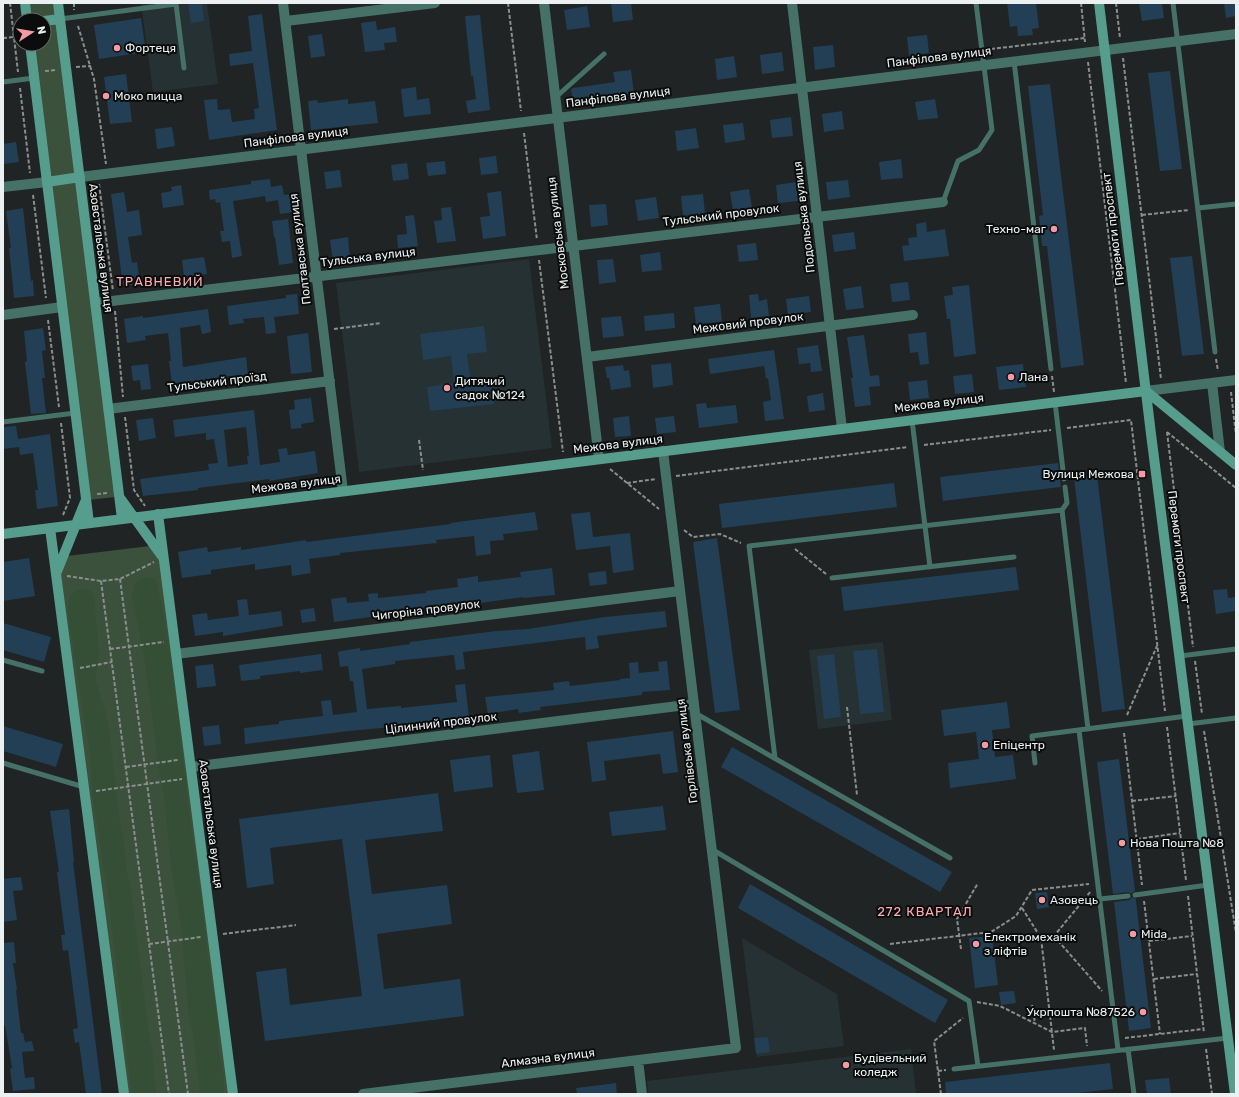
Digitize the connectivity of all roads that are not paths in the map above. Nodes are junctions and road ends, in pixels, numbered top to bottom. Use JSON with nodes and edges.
{"nodes":[{"id":1,"x":58,"y":3,"type":"edge"},
{"id":2,"x":283,"y":3,"type":"edge"},
{"id":3,"x":435,"y":3,"type":"edge"},
{"id":4,"x":544,"y":3,"type":"edge"},
{"id":5,"x":792,"y":3,"type":"edge"},
{"id":6,"x":976,"y":3,"type":"edge"},
{"id":7,"x":1099,"y":3,"type":"edge"},
{"id":8,"x":1173,"y":3,"type":"edge"},
{"id":9,"x":395,"y":5,"type":"edge"},
{"id":10,"x":60,"y":19,"type":"junction"},
{"id":11,"x":52,"y":20,"type":"edge"},
{"id":12,"x":286,"y":21,"type":"junction"},
{"id":13,"x":1236,"y":34,"type":"edge"},
{"id":14,"x":1178,"y":41,"type":"junction"},
{"id":15,"x":1105,"y":50,"type":"junction"},
{"id":16,"x":31,"y":52,"type":"edge"},
{"id":17,"x":604,"y":54,"type":"dead end"},
{"id":18,"x":1014,"y":61,"type":"junction"},
{"id":19,"x":984,"y":65,"type":"junction"},
{"id":20,"x":184,"y":68,"type":"dead end"},
{"id":21,"x":34,"y":78,"type":"junction"},
{"id":22,"x":3,"y":82,"type":"edge"},
{"id":23,"x":802,"y":87,"type":"junction"},
{"id":24,"x":555,"y":98,"type":"junction"},
{"id":25,"x":557,"y":118,"type":"junction"},
{"id":26,"x":301,"y":150,"type":"junction"},
{"id":27,"x":80,"y":178,"type":"junction"},
{"id":28,"x":46,"y":182,"type":"junction"},
{"id":29,"x":3,"y":187,"type":"edge"},
{"id":30,"x":943,"y":202,"type":"joint"},
{"id":31,"x":1236,"y":204,"type":"edge"},
{"id":32,"x":1198,"y":208,"type":"junction"},
{"id":33,"x":817,"y":217,"type":"junction"},
{"id":34,"x":573,"y":246,"type":"junction"},
{"id":35,"x":317,"y":276,"type":"junction"},
{"id":36,"x":95,"y":303,"type":"junction"},
{"id":37,"x":62,"y":307,"type":"junction"},
{"id":38,"x":3,"y":315,"type":"edge"},
{"id":39,"x":913,"y":315,"type":"dead end"},
{"id":40,"x":830,"y":326,"type":"junction"},
{"id":41,"x":1215,"y":352,"type":"road end"},
{"id":42,"x":586,"y":357,"type":"junction"},
{"id":43,"x":1051,"y":369,"type":"road end"},
{"id":44,"x":1233,"y":381,"type":"edge"},
{"id":45,"x":330,"y":382,"type":"junction"},
{"id":46,"x":1212,"y":383,"type":"junction"},
{"id":47,"x":1146,"y":391,"type":"junction"},
{"id":48,"x":1055,"y":397,"type":"junction"},
{"id":49,"x":108,"y":409,"type":"junction"},
{"id":50,"x":75,"y":413,"type":"junction"},
{"id":51,"x":912,"y":420,"type":"junction"},
{"id":52,"x":3,"y":422,"type":"edge"},
{"id":53,"x":842,"y":429,"type":"junction"},
{"id":54,"x":663,"y":451,"type":"junction"},
{"id":55,"x":1220,"y":452,"type":"junction"},
{"id":56,"x":599,"y":459,"type":"junction"},
{"id":57,"x":1236,"y":465,"type":"edge"},
{"id":58,"x":1064,"y":479,"type":"dead end"},
{"id":59,"x":1065,"y":487,"type":"dead end"},
{"id":60,"x":343,"y":491,"type":"junction"},
{"id":61,"x":118,"y":494,"type":"junction"},
{"id":62,"x":85,"y":498,"type":"junction"},
{"id":63,"x":1062,"y":510,"type":"junction"},
{"id":64,"x":158,"y":514,"type":"junction"},
{"id":65,"x":134,"y":517,"type":"junction"},
{"id":66,"x":122,"y":519,"type":"junction"},
{"id":67,"x":88,"y":523,"type":"junction"},
{"id":68,"x":76,"y":525,"type":"junction"},
{"id":69,"x":925,"y":526,"type":"junction"},
{"id":70,"x":50,"y":528,"type":"junction"},
{"id":71,"x":3,"y":534,"type":"edge"},
{"id":72,"x":1014,"y":557,"type":"dead end"},
{"id":73,"x":164,"y":558,"type":"junction"},
{"id":74,"x":930,"y":567,"type":"junction"},
{"id":75,"x":56,"y":574,"type":"junction"},
{"id":76,"x":832,"y":578,"type":"road end"},
{"id":77,"x":680,"y":591,"type":"junction"},
{"id":78,"x":1236,"y":649,"type":"edge"},
{"id":79,"x":176,"y":654,"type":"junction"},
{"id":80,"x":1180,"y":656,"type":"junction"},
{"id":81,"x":3,"y":660,"type":"edge"},
{"id":82,"x":42,"y":671,"type":"dead end"},
{"id":83,"x":695,"y":709,"type":"junction"},
{"id":84,"x":1236,"y":718,"type":"edge"},
{"id":85,"x":1188,"y":720,"type":"junction"},
{"id":86,"x":1088,"y":728,"type":"junction"},
{"id":87,"x":1080,"y":730,"type":"junction"},
{"id":88,"x":775,"y":758,"type":"junction"},
{"id":89,"x":3,"y":763,"type":"edge"},
{"id":90,"x":190,"y":763,"type":"junction"},
{"id":91,"x":1036,"y":763,"type":"dead end"},
{"id":92,"x":84,"y":790,"type":"junction"},
{"id":93,"x":712,"y":849,"type":"junction"},
{"id":94,"x":950,"y":858,"type":"dead end"},
{"id":95,"x":1208,"y":885,"type":"junction"},
{"id":96,"x":1135,"y":895,"type":"dead end"},
{"id":97,"x":1128,"y":896,"type":"dead end"},
{"id":98,"x":1100,"y":899,"type":"junction"},
{"id":99,"x":1228,"y":1038,"type":"junction"},
{"id":100,"x":736,"y":1048,"type":"joint"},
{"id":101,"x":1128,"y":1049,"type":"junction"},
{"id":102,"x":1118,"y":1050,"type":"junction"},
{"id":103,"x":638,"y":1060,"type":"junction"},
{"id":104,"x":978,"y":1066,"type":"junction"},
{"id":105,"x":954,"y":1069,"type":"dead end"},
{"id":106,"x":124,"y":1094,"type":"edge"},
{"id":107,"x":233,"y":1094,"type":"edge"},
{"id":108,"x":363,"y":1094,"type":"edge"},
{"id":109,"x":642,"y":1094,"type":"edge"},
{"id":110,"x":1134,"y":1094,"type":"edge"},
{"id":111,"x":1235,"y":1094,"type":"edge"}],
"edges":[{"from":1,"to":10,"type":"street","name":"Азовстальська вулиця"},
{"from":2,"to":12,"type":"street","name":"Полтавська вулиця"},
{"from":3,"to":9,"type":"street"},
{"from":4,"to":24,"type":"street","name":"Московська вулиця"},
{"from":5,"to":23,"type":"street","name":"Подольська вулиця"},
{"from":6,"to":19,"type":"lane"},
{"from":7,"to":15,"type":"street","name":"Перемоги проспект"},
{"from":8,"to":14,"type":"lane"},
{"from":9,"to":12,"type":"street"},
{"from":10,"to":11,"type":"street"},
{"from":10,"to":20,"type":"lane"},
{"from":10,"to":27,"type":"street","name":"Азовстальська вулиця"},
{"from":12,"to":26,"type":"street","name":"Полтавська вулиця"},
{"from":13,"to":14,"type":"street","name":"Панфілова вулиця"},
{"from":14,"to":15,"type":"street","name":"Панфілова вулиця"},
{"from":14,"to":32,"type":"lane"},
{"from":15,"to":18,"type":"street","name":"Панфілова вулиця"},
{"from":15,"to":47,"type":"street","name":"Перемоги проспект"},
{"from":16,"to":21,"type":"street"},
{"from":17,"to":24,"type":"lane"},
{"from":18,"to":19,"type":"street","name":"Панфілова вулиця"},
{"from":18,"to":43,"type":"lane"},
{"from":19,"to":23,"type":"street","name":"Панфілова вулиця"},
{"from":19,"to":30,"type":"lane"},
{"from":21,"to":22,"type":"lane"},
{"from":21,"to":28,"type":"street"},
{"from":23,"to":25,"type":"street","name":"Панфілова вулиця"},
{"from":23,"to":33,"type":"street","name":"Подольська вулиця"},
{"from":24,"to":25,"type":"street","name":"Московська вулиця"},
{"from":25,"to":26,"type":"street","name":"Панфілова вулиця"},
{"from":25,"to":34,"type":"street","name":"Московська вулиця"},
{"from":26,"to":27,"type":"street","name":"Панфілова вулиця"},
{"from":26,"to":35,"type":"street","name":"Полтавська вулиця"},
{"from":27,"to":28,"type":"street","name":"Панфілова вулиця"},
{"from":27,"to":36,"type":"street","name":"Азовстальська вулиця"},
{"from":28,"to":29,"type":"street","name":"Панфілова вулиця"},
{"from":28,"to":37,"type":"street"},
{"from":30,"to":33,"type":"street","name":"Тульський провулок"},
{"from":31,"to":32,"type":"lane"},
{"from":32,"to":41,"type":"lane"},
{"from":33,"to":34,"type":"street","name":"Тульський провулок"},
{"from":33,"to":40,"type":"street","name":"Подольська вулиця"},
{"from":34,"to":35,"type":"street","name":"Тульська вулиця"},
{"from":34,"to":42,"type":"street","name":"Московська вулиця"},
{"from":35,"to":36,"type":"street","name":"Тульська вулиця"},
{"from":35,"to":45,"type":"street","name":"Полтавська вулиця"},
{"from":36,"to":49,"type":"street","name":"Азовстальська вулиця"},
{"from":37,"to":38,"type":"street"},
{"from":37,"to":50,"type":"street"},
{"from":39,"to":40,"type":"street","name":"Межовий провулок"},
{"from":40,"to":42,"type":"street","name":"Межовий провулок"},
{"from":40,"to":53,"type":"street","name":"Подольська вулиця"},
{"from":42,"to":56,"type":"street","name":"Московська вулиця"},
{"from":44,"to":46,"type":"street","name":"Межова вулиця"},
{"from":45,"to":49,"type":"street","name":"Тульський проїзд"},
{"from":45,"to":60,"type":"street","name":"Полтавська вулиця"},
{"from":46,"to":47,"type":"street","name":"Межова вулиця"},
{"from":46,"to":55,"type":"street"},
{"from":47,"to":48,"type":"street","name":"Межова вулиця"},
{"from":47,"to":55,"type":"street"},
{"from":47,"to":80,"type":"street","name":"Перемоги проспект"},
{"from":48,"to":51,"type":"street","name":"Межова вулиця"},
{"from":48,"to":58,"type":"lane"},
{"from":49,"to":61,"type":"street","name":"Азовстальська вулиця"},
{"from":50,"to":52,"type":"lane"},
{"from":50,"to":62,"type":"street"},
{"from":51,"to":53,"type":"street","name":"Межова вулиця"},
{"from":51,"to":69,"type":"lane"},
{"from":53,"to":54,"type":"street","name":"Межова вулиця"},
{"from":54,"to":56,"type":"street","name":"Межова вулиця"},
{"from":54,"to":77,"type":"street","name":"Горлівська вулиця"},
{"from":55,"to":57,"type":"street"},
{"from":56,"to":60,"type":"street","name":"Межова вулиця"},
{"from":59,"to":63,"type":"lane"},
{"from":60,"to":64,"type":"street","name":"Межова вулиця"},
{"from":61,"to":65,"type":"street","name":"Азовстальська вулиця"},
{"from":61,"to":66,"type":"street","name":"Азовстальська вулиця"},
{"from":62,"to":67,"type":"street"},
{"from":62,"to":68,"type":"street"},
{"from":63,"to":69,"type":"lane"},
{"from":63,"to":86,"type":"lane"},
{"from":64,"to":65,"type":"street","name":"Межова вулиця"},
{"from":64,"to":73,"type":"street","name":"Азовстальська вулиця"},
{"from":65,"to":66,"type":"street","name":"Межова вулиця"},
{"from":65,"to":73,"type":"street","name":"Азовстальська вулиця"},
{"from":66,"to":67,"type":"street","name":"Межова вулиця"},
{"from":67,"to":68,"type":"street","name":"Межова вулиця"},
{"from":68,"to":70,"type":"street","name":"Межова вулиця"},
{"from":68,"to":75,"type":"street"},
{"from":69,"to":74,"type":"lane"},
{"from":69,"to":88,"type":"lane"},
{"from":70,"to":71,"type":"street","name":"Межова вулиця"},
{"from":70,"to":75,"type":"street"},
{"from":72,"to":74,"type":"lane"},
{"from":73,"to":79,"type":"street","name":"Азовстальська вулиця"},
{"from":74,"to":76,"type":"lane"},
{"from":75,"to":92,"type":"street"},
{"from":77,"to":79,"type":"street","name":"Чигоріна провулок"},
{"from":77,"to":83,"type":"street","name":"Горлівська вулиця"},
{"from":78,"to":80,"type":"lane"},
{"from":79,"to":90,"type":"street","name":"Азовстальська вулиця"},
{"from":80,"to":85,"type":"street","name":"Перемоги проспект"},
{"from":81,"to":82,"type":"lane"},
{"from":83,"to":88,"type":"lane"},
{"from":83,"to":90,"type":"street","name":"Цілинний провулок"},
{"from":83,"to":93,"type":"street","name":"Горлівська вулиця"},
{"from":84,"to":85,"type":"lane"},
{"from":85,"to":86,"type":"lane"},
{"from":85,"to":95,"type":"street","name":"Перемоги проспект"},
{"from":86,"to":87,"type":"lane"},
{"from":87,"to":91,"type":"lane"},
{"from":87,"to":98,"type":"lane"},
{"from":88,"to":94,"type":"lane"},
{"from":89,"to":92,"type":"lane"},
{"from":90,"to":107,"type":"street","name":"Азовстальська вулиця"},
{"from":92,"to":106,"type":"street"},
{"from":93,"to":100,"type":"street","name":"Горлівська вулиця"},
{"from":93,"to":104,"type":"lane"},
{"from":95,"to":96,"type":"lane"},
{"from":95,"to":99,"type":"street","name":"Перемоги проспект"},
{"from":97,"to":98,"type":"lane"},
{"from":98,"to":102,"type":"lane"},
{"from":99,"to":101,"type":"lane"},
{"from":99,"to":111,"type":"street","name":"Перемоги проспект"},
{"from":100,"to":103,"type":"street","name":"Алмазна вулиця"},
{"from":101,"to":102,"type":"lane"},
{"from":101,"to":110,"type":"lane"},
{"from":102,"to":104,"type":"lane"},
{"from":103,"to":108,"type":"street","name":"Алмазна вулиця"},
{"from":103,"to":109,"type":"street"},
{"from":104,"to":105,"type":"lane"}]}
